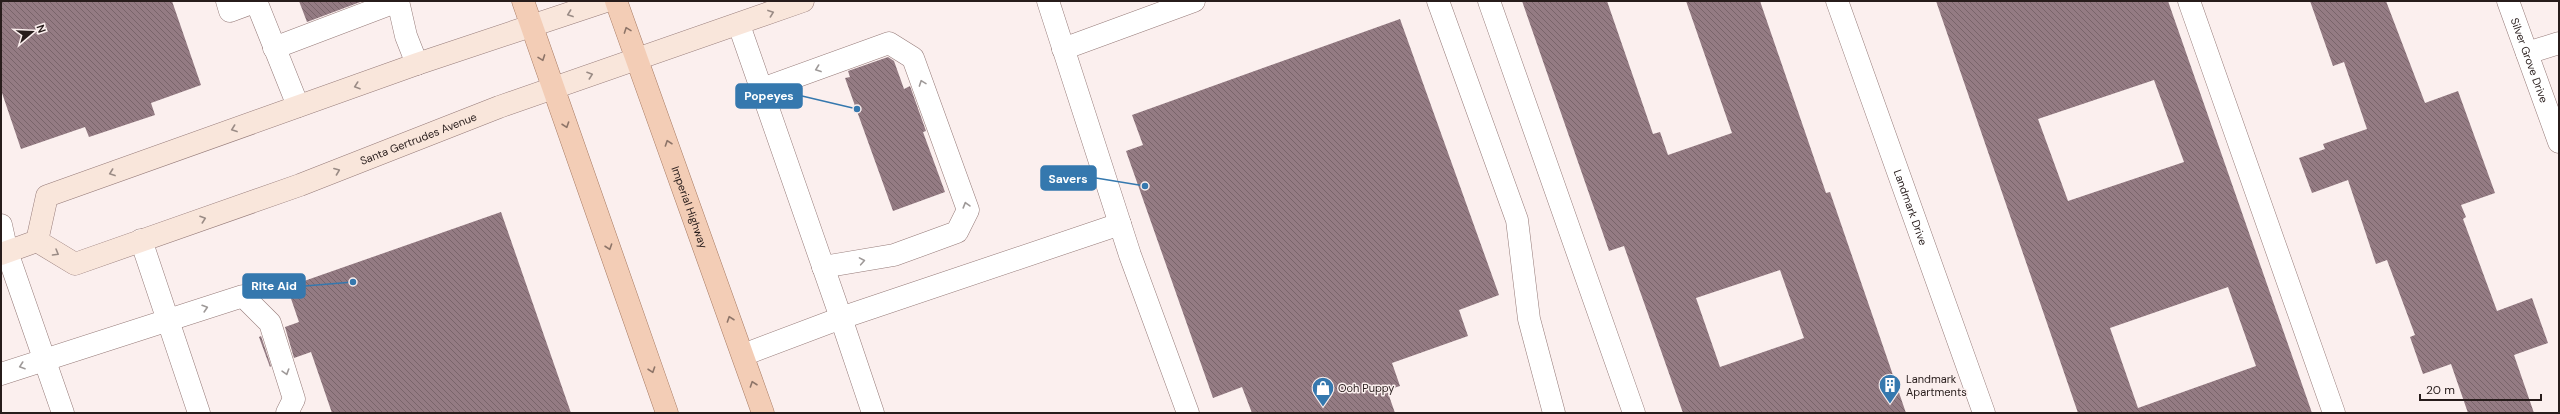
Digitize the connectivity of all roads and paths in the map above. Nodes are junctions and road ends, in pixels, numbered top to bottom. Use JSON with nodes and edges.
{"nodes":[{"id":1,"x":227,"y":1,"type":"edge"},
{"id":2,"x":256,"y":1,"type":"edge"},
{"id":3,"x":398,"y":1,"type":"edge"},
{"id":4,"x":523,"y":1,"type":"edge"},
{"id":5,"x":606,"y":1,"type":"edge"},
{"id":6,"x":616,"y":1,"type":"edge"},
{"id":7,"x":803,"y":1,"type":"edge"},
{"id":8,"x":1048,"y":1,"type":"edge"},
{"id":9,"x":1194,"y":1,"type":"edge"},
{"id":10,"x":1438,"y":1,"type":"edge"},
{"id":11,"x":1489,"y":1,"type":"edge"},
{"id":12,"x":1837,"y":1,"type":"edge"},
{"id":13,"x":2189,"y":1,"type":"edge"},
{"id":14,"x":2508,"y":1,"type":"edge"},
{"id":15,"x":739,"y":24,"type":"junction"},
{"id":16,"x":532,"y":28,"type":"junction"},
{"id":17,"x":2559,"y":43,"type":"edge"},
{"id":18,"x":274,"y":48,"type":"junction"},
{"id":19,"x":1063,"y":49,"type":"junction"},
{"id":20,"x":2527,"y":53,"type":"junction"},
{"id":21,"x":638,"y":59,"type":"junction"},
{"id":22,"x":416,"y":64,"type":"junction"},
{"id":23,"x":553,"y":88,"type":"junction"},
{"id":24,"x":762,"y":89,"type":"junction"},
{"id":25,"x":298,"y":106,"type":"junction"},
{"id":26,"x":2559,"y":142,"type":"edge"},
{"id":27,"x":1120,"y":224,"type":"junction"},
{"id":28,"x":1,"y":225,"type":"edge"},
{"id":29,"x":141,"y":240,"type":"junction"},
{"id":30,"x":37,"y":241,"type":"junction"},
{"id":31,"x":4,"y":253,"type":"edge"},
{"id":32,"x":823,"y":267,"type":"junction"},
{"id":33,"x":841,"y":318,"type":"junction"},
{"id":34,"x":168,"y":320,"type":"junction"},
{"id":35,"x":743,"y":356,"type":"junction"},
{"id":36,"x":44,"y":359,"type":"junction"},
{"id":37,"x":1,"y":374,"type":"edge"},
{"id":38,"x":63,"y":413,"type":"edge"},
{"id":39,"x":199,"y":413,"type":"edge"},
{"id":40,"x":287,"y":413,"type":"edge"},
{"id":41,"x":668,"y":413,"type":"edge"},
{"id":42,"x":763,"y":413,"type":"edge"},
{"id":43,"x":873,"y":413,"type":"edge"},
{"id":44,"x":1188,"y":413,"type":"edge"},
{"id":45,"x":1554,"y":413,"type":"edge"},
{"id":46,"x":1634,"y":413,"type":"edge"},
{"id":47,"x":1984,"y":413,"type":"edge"},
{"id":48,"x":2334,"y":413,"type":"edge"}],
"edges":[{"from":1,"to":2,"type":"street"},
{"from":2,"to":18,"type":"street"},
{"from":3,"to":18,"type":"street"},
{"from":3,"to":22,"type":"street"},
{"from":4,"to":16,"type":"main road"},
{"from":5,"to":16,"type":"main road","one_way":true},
{"from":21,"to":6,"type":"main road","name":"Imperial Highway","one_way":true},
{"from":15,"to":7,"type":"main road","name":"Santa Gertrudes Avenue","one_way":true},
{"from":8,"to":19,"type":"street"},
{"from":9,"to":19,"type":"street"},
{"from":10,"to":45,"type":"street"},
{"from":11,"to":46,"type":"street"},
{"from":12,"to":47,"type":"street","name":"Landmark Drive"},
{"from":13,"to":48,"type":"street"},
{"from":14,"to":20,"type":"street","name":"Silver Grove Drive"},
{"from":15,"to":21,"type":"main road","name":"Santa Gertrudes Avenue"},
{"from":15,"to":24,"type":"street"},
{"from":16,"to":22,"type":"main road"},
{"from":16,"to":23,"type":"main road","one_way":true},
{"from":17,"to":20,"type":"street"},
{"from":18,"to":25,"type":"street"},
{"from":19,"to":27,"type":"street"},
{"from":20,"to":26,"type":"street","name":"Silver Grove Drive"},
{"from":23,"to":21,"type":"main road","name":"Santa Gertrudes Avenue","one_way":true},
{"from":35,"to":21,"type":"main road","name":"Imperial Highway","one_way":true},
{"from":22,"to":25,"type":"main road","one_way":true},
{"from":29,"to":23,"type":"main road","name":"Santa Gertrudes Avenue","one_way":true},
{"from":23,"to":41,"type":"main road","one_way":true},
{"from":24,"to":32,"type":"street"},
{"from":32,"to":24,"type":"street","one_way":true},
{"from":25,"to":30,"type":"main road","one_way":true},
{"from":27,"to":33,"type":"street"},
{"from":27,"to":44,"type":"street"},
{"from":28,"to":31,"type":"street"},
{"from":30,"to":29,"type":"main road","name":"Santa Gertrudes Avenue","one_way":true},
{"from":29,"to":34,"type":"street"},
{"from":30,"to":31,"type":"main road"},
{"from":31,"to":36,"type":"street"},
{"from":32,"to":33,"type":"street"},
{"from":33,"to":35,"type":"street"},
{"from":33,"to":43,"type":"street"},
{"from":34,"to":36,"type":"street"},
{"from":34,"to":39,"type":"street"},
{"from":34,"to":40,"type":"street","one_way":true},
{"from":42,"to":35,"type":"main road","name":"Imperial Highway","one_way":true},
{"from":36,"to":37,"type":"street","one_way":true},
{"from":36,"to":38,"type":"street"}]}
